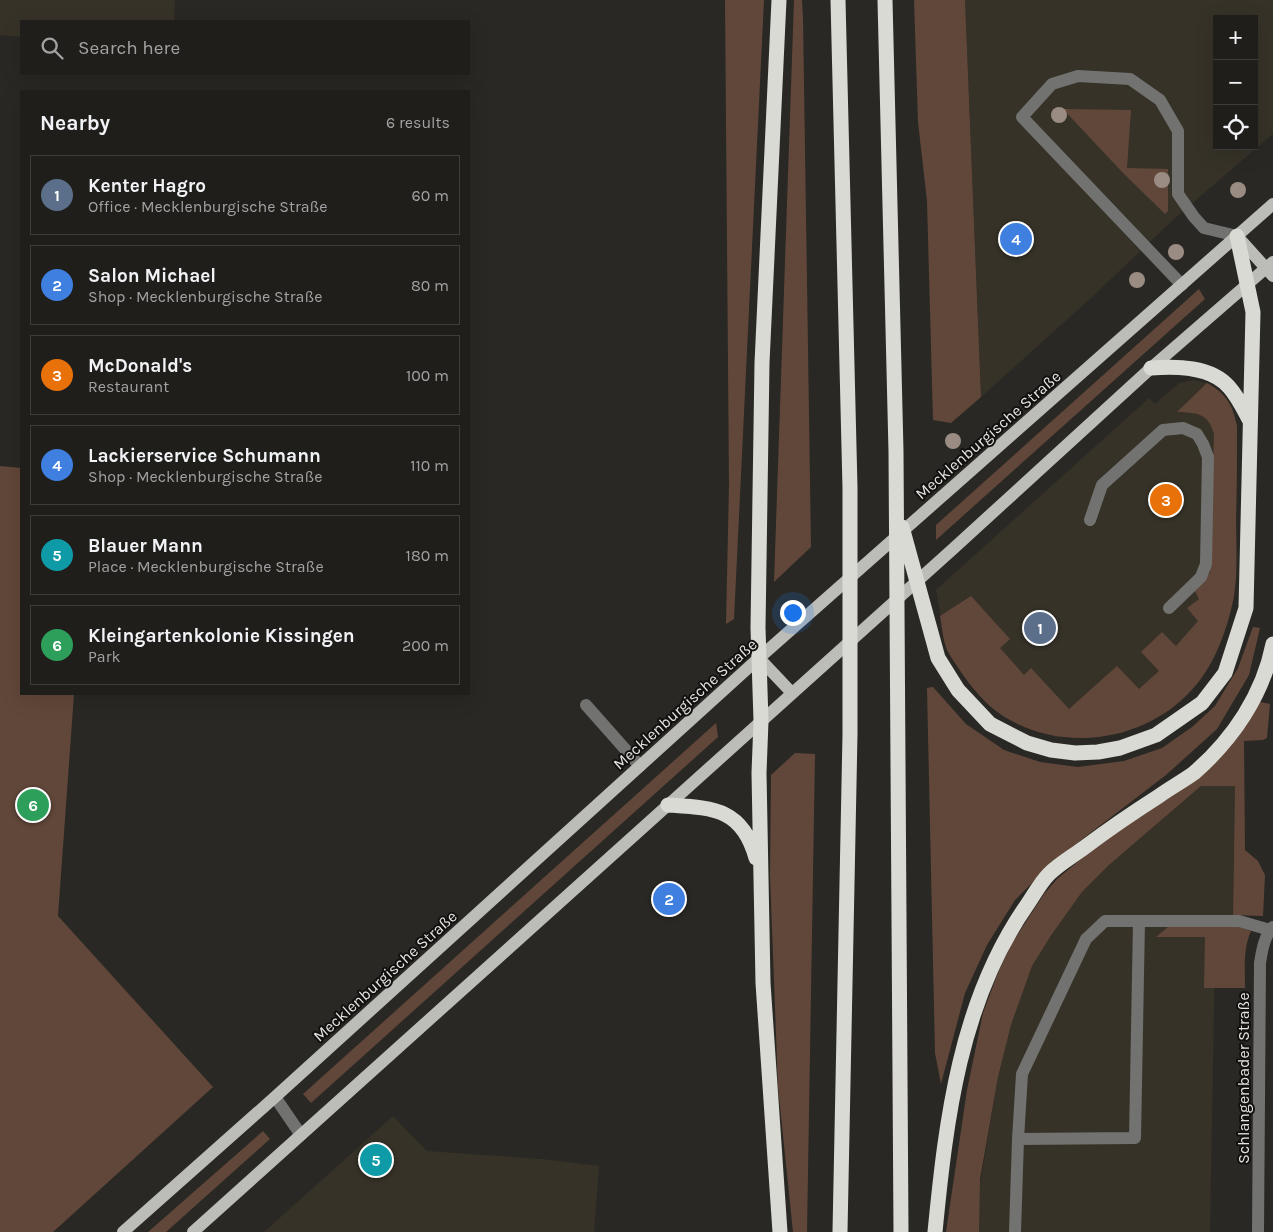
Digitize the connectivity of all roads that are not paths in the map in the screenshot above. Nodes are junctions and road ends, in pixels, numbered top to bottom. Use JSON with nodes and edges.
{"nodes":[{"id":1,"x":779,"y":0,"type":"edge"},
{"id":2,"x":838,"y":0,"type":"edge"},
{"id":3,"x":885,"y":0,"type":"edge"},
{"id":4,"x":1273,"y":204,"type":"edge"},
{"id":5,"x":1237,"y":236,"type":"junction"},
{"id":6,"x":1271,"y":269,"type":"edge"},
{"id":7,"x":1248,"y":284,"type":"junction"},
{"id":8,"x":1182,"y":285,"type":"junction"},
{"id":9,"x":1151,"y":368,"type":"junction"},
{"id":10,"x":1250,"y":421,"type":"junction"},
{"id":11,"x":896,"y":506,"type":"junction"},
{"id":12,"x":1090,"y":520,"type":"dead end"},
{"id":13,"x":1169,"y":608,"type":"dead end"},
{"id":14,"x":1273,"y":644,"type":"edge"},
{"id":15,"x":759,"y":658,"type":"junction"},
{"id":16,"x":792,"y":693,"type":"junction"},
{"id":17,"x":586,"y":705,"type":"dead end"},
{"id":18,"x":761,"y":721,"type":"junction"},
{"id":19,"x":640,"y":766,"type":"junction"},
{"id":20,"x":668,"y":805,"type":"junction"},
{"id":21,"x":761,"y":875,"type":"junction"},
{"id":22,"x":1139,"y":921,"type":"junction"},
{"id":23,"x":1271,"y":929,"type":"edge"},
{"id":24,"x":275,"y":1097,"type":"junction"},
{"id":25,"x":302,"y":1135,"type":"junction"},
{"id":26,"x":1018,"y":1138,"type":"junction"},
{"id":27,"x":123,"y":1232,"type":"edge"},
{"id":28,"x":193,"y":1232,"type":"edge"},
{"id":29,"x":780,"y":1232,"type":"edge"},
{"id":30,"x":840,"y":1232,"type":"edge"},
{"id":31,"x":901,"y":1232,"type":"edge"},
{"id":32,"x":935,"y":1232,"type":"edge"},
{"id":33,"x":1015,"y":1232,"type":"edge"},
{"id":34,"x":1258,"y":1232,"type":"edge"}],
"edges":[{"from":1,"to":15,"type":"highway"},
{"from":2,"to":30,"type":"highway"},
{"from":3,"to":11,"type":"highway"},
{"from":4,"to":5,"type":"main road","name":"Mecklenburgische Straße"},
{"from":5,"to":6,"type":"main road"},
{"from":5,"to":7,"type":"highway"},
{"from":5,"to":8,"type":"main road","name":"Mecklenburgische Straße"},
{"from":5,"to":8,"type":"street"},
{"from":6,"to":7,"type":"main road"},
{"from":7,"to":9,"type":"main road"},
{"from":7,"to":10,"type":"highway"},
{"from":8,"to":15,"type":"main road","name":"Mecklenburgische Straße"},
{"from":9,"to":10,"type":"highway"},
{"from":9,"to":16,"type":"main road"},
{"from":10,"to":11,"type":"highway"},
{"from":11,"to":31,"type":"highway"},
{"from":12,"to":13,"type":"street"},
{"from":14,"to":32,"type":"highway"},
{"from":15,"to":16,"type":"main road"},
{"from":15,"to":18,"type":"highway"},
{"from":15,"to":19,"type":"main road","name":"Mecklenburgische Straße"},
{"from":16,"to":18,"type":"main road"},
{"from":17,"to":19,"type":"street"},
{"from":18,"to":20,"type":"main road"},
{"from":18,"to":21,"type":"highway"},
{"from":19,"to":24,"type":"main road","name":"Mecklenburgische Straße"},
{"from":20,"to":21,"type":"highway"},
{"from":20,"to":25,"type":"main road"},
{"from":21,"to":29,"type":"highway"},
{"from":22,"to":23,"type":"street"},
{"from":22,"to":26,"type":"street"},
{"from":22,"to":26,"type":"street"},
{"from":23,"to":34,"type":"street","name":"Schlangenbader Straße"},
{"from":24,"to":25,"type":"street"},
{"from":24,"to":27,"type":"main road","name":"Mecklenburgische Straße"},
{"from":25,"to":28,"type":"main road"},
{"from":26,"to":33,"type":"street"}]}
